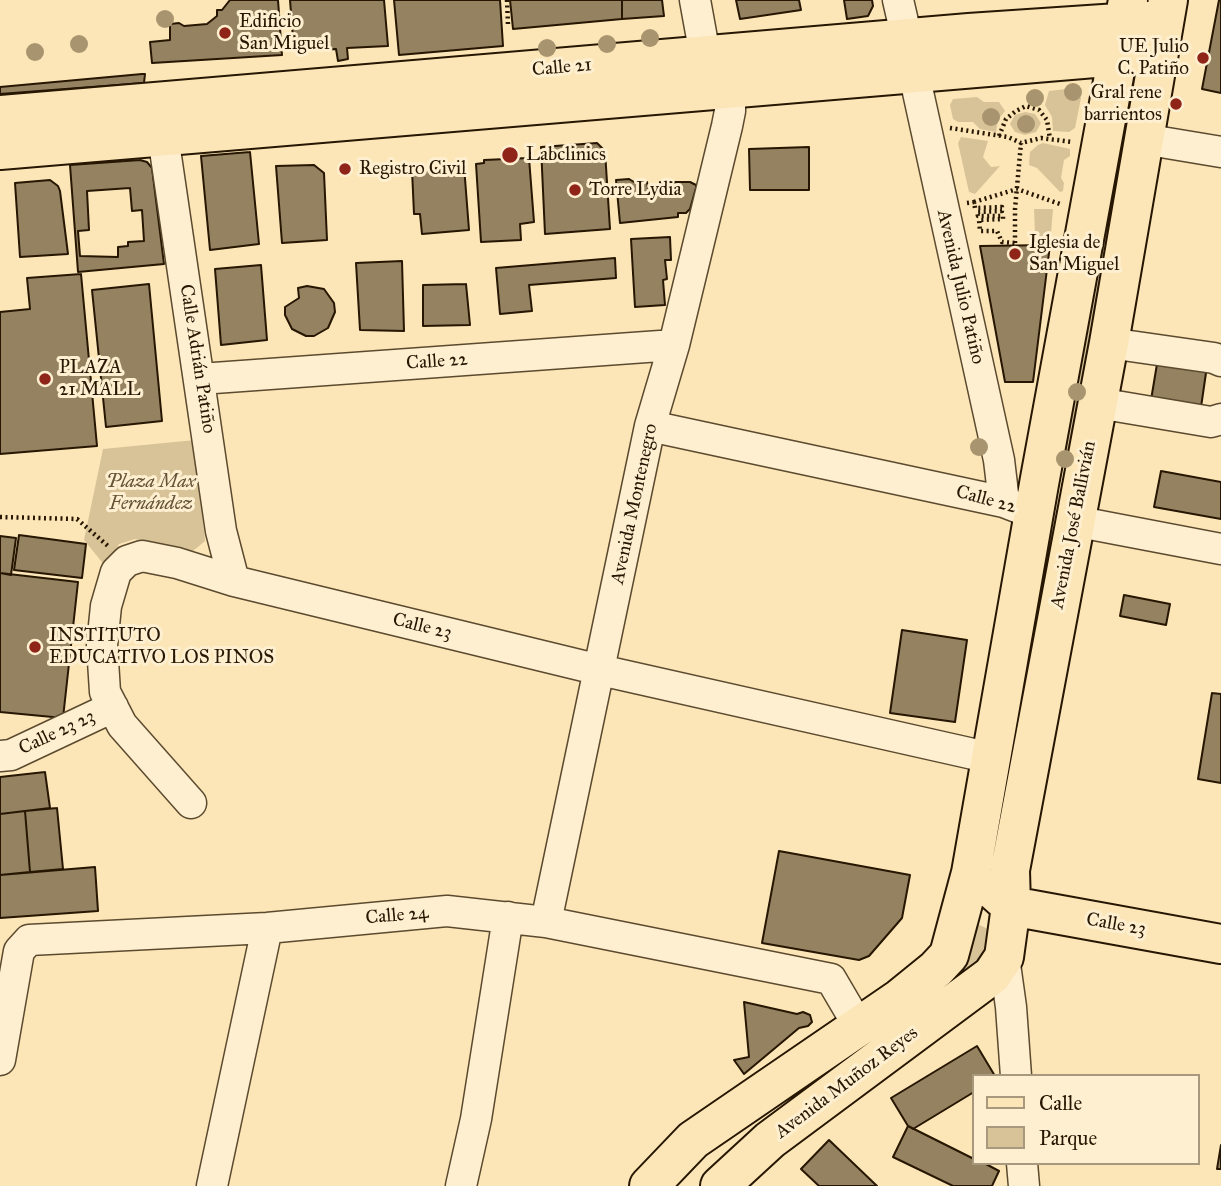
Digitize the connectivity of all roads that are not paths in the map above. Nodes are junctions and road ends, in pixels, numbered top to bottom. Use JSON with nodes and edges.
{"nodes":[{"id":1,"x":695,"y":0,"type":"edge"},
{"id":2,"x":898,"y":0,"type":"edge"},
{"id":3,"x":1163,"y":25,"type":"edge"},
{"id":4,"x":1123,"y":26,"type":"edge"},
{"id":5,"x":705,"y":55,"type":"junction"},
{"id":6,"x":910,"y":56,"type":"junction"},
{"id":7,"x":730,"y":88,"type":"junction"},
{"id":8,"x":0,"y":115,"type":"edge"},
{"id":9,"x":162,"y":119,"type":"junction"},
{"id":10,"x":1143,"y":139,"type":"junction"},
{"id":11,"x":0,"y":149,"type":"edge"},
{"id":12,"x":1221,"y":152,"type":"edge"},
{"id":13,"x":1109,"y":343,"type":"junction"},
{"id":14,"x":674,"y":345,"type":"junction"},
{"id":15,"x":1221,"y":361,"type":"edge"},
{"id":16,"x":200,"y":379,"type":"junction"},
{"id":17,"x":1098,"y":403,"type":"junction"},
{"id":18,"x":1221,"y":419,"type":"edge"},
{"id":19,"x":650,"y":426,"type":"junction"},
{"id":20,"x":1019,"y":508,"type":"junction"},
{"id":21,"x":1074,"y":521,"type":"junction"},
{"id":22,"x":1221,"y":549,"type":"edge"},
{"id":23,"x":234,"y":581,"type":"junction"},
{"id":24,"x":1010,"y":652,"type":"junction"},
{"id":25,"x":600,"y":670,"type":"junction"},
{"id":26,"x":113,"y":707,"type":"junction"},
{"id":27,"x":0,"y":756,"type":"edge"},
{"id":28,"x":991,"y":758,"type":"junction"},
{"id":29,"x":191,"y":803,"type":"dead end"},
{"id":30,"x":1011,"y":906,"type":"junction"},
{"id":31,"x":508,"y":917,"type":"junction"},
{"id":32,"x":546,"y":922,"type":"junction"},
{"id":33,"x":267,"y":928,"type":"junction"},
{"id":34,"x":1221,"y":944,"type":"edge"},
{"id":35,"x":949,"y":955,"type":"joint"},
{"id":36,"x":1004,"y":957,"type":"junction"},
{"id":37,"x":977,"y":986,"type":"junction"},
{"id":38,"x":1011,"y":1007,"type":"junction"},
{"id":39,"x":858,"y":1025,"type":"junction"},
{"id":40,"x":878,"y":1059,"type":"junction"},
{"id":41,"x":0,"y":1060,"type":"edge"},
{"id":42,"x":1016,"y":1074,"type":"edge"},
{"id":43,"x":1022,"y":1165,"type":"edge"},
{"id":44,"x":212,"y":1186,"type":"edge"},
{"id":45,"x":461,"y":1186,"type":"edge"},
{"id":46,"x":649,"y":1186,"type":"edge"},
{"id":47,"x":720,"y":1186,"type":"edge"},
{"id":48,"x":1024,"y":1186,"type":"edge"}],
"edges":[{"from":1,"to":5,"type":"street"},
{"from":2,"to":6,"type":"street","name":"Avenida Julio Patiño"},
{"from":3,"to":4,"type":"main road","name":"Calle 21"},
{"from":3,"to":10,"type":"main road","name":"Avenida José Ballivián"},
{"from":4,"to":6,"type":"main road","name":"Calle 21"},
{"from":4,"to":20,"type":"main road","name":"Avenida José Ballivián"},
{"from":5,"to":6,"type":"main road","name":"Calle 21"},
{"from":5,"to":7,"type":"main road"},
{"from":5,"to":9,"type":"main road","name":"Calle 21"},
{"from":6,"to":7,"type":"main road","name":"Calle 21"},
{"from":6,"to":20,"type":"street","name":"Avenida Julio Patiño"},
{"from":7,"to":9,"type":"main road","name":"Calle 21"},
{"from":7,"to":14,"type":"street","name":"Avenida Montenegro"},
{"from":8,"to":9,"type":"main road","name":"Calle 21"},
{"from":9,"to":11,"type":"main road","name":"Calle 21"},
{"from":9,"to":16,"type":"street","name":"Calle Adrián Patiño"},
{"from":10,"to":12,"type":"street"},
{"from":10,"to":13,"type":"main road","name":"Avenida José Ballivián"},
{"from":13,"to":15,"type":"street"},
{"from":13,"to":17,"type":"main road","name":"Avenida José Ballivián"},
{"from":14,"to":16,"type":"street","name":"Calle 22"},
{"from":14,"to":19,"type":"street","name":"Avenida Montenegro"},
{"from":16,"to":23,"type":"street","name":"Calle Adrián Patiño"},
{"from":17,"to":18,"type":"street"},
{"from":17,"to":21,"type":"main road","name":"Avenida José Ballivián"},
{"from":19,"to":20,"type":"street","name":"Calle 22"},
{"from":19,"to":25,"type":"street","name":"Avenida Montenegro"},
{"from":20,"to":21,"type":"main road"},
{"from":20,"to":24,"type":"main road","name":"Avenida José Ballivián"},
{"from":21,"to":22,"type":"street"},
{"from":21,"to":30,"type":"main road","name":"Avenida José Ballivián"},
{"from":23,"to":25,"type":"street","name":"Calle 23"},
{"from":23,"to":26,"type":"street","name":"Calle 23"},
{"from":24,"to":28,"type":"main road","name":"Avenida José Ballivián"},
{"from":24,"to":30,"type":"main road"},
{"from":25,"to":28,"type":"street","name":"Calle 23"},
{"from":25,"to":32,"type":"street","name":"Avenida Montenegro"},
{"from":26,"to":27,"type":"street","name":"Calle 23 23"},
{"from":26,"to":29,"type":"street"},
{"from":28,"to":35,"type":"main road","name":"Avenida José Ballivián"},
{"from":30,"to":34,"type":"main road","name":"Calle 23"},
{"from":30,"to":36,"type":"main road","name":"Avenida José Ballivián"},
{"from":31,"to":32,"type":"street","name":"Calle 24"},
{"from":31,"to":33,"type":"street","name":"Calle 24"},
{"from":31,"to":45,"type":"street"},
{"from":32,"to":39,"type":"street","name":"Calle 24"},
{"from":33,"to":41,"type":"street","name":"Calle 24"},
{"from":33,"to":44,"type":"street"},
{"from":35,"to":39,"type":"main road","name":"Avenida Muñoz Reyes"},
{"from":36,"to":37,"type":"main road"},
{"from":36,"to":38,"type":"street"},
{"from":37,"to":38,"type":"street"},
{"from":37,"to":40,"type":"main road","name":"Avenida Muñoz Reyes"},
{"from":38,"to":42,"type":"street"},
{"from":39,"to":40,"type":"main road"},
{"from":39,"to":46,"type":"main road","name":"Avenida Muñoz Reyes"},
{"from":40,"to":47,"type":"main road","name":"Avenida Muñoz Reyes"},
{"from":43,"to":48,"type":"street"}]}
